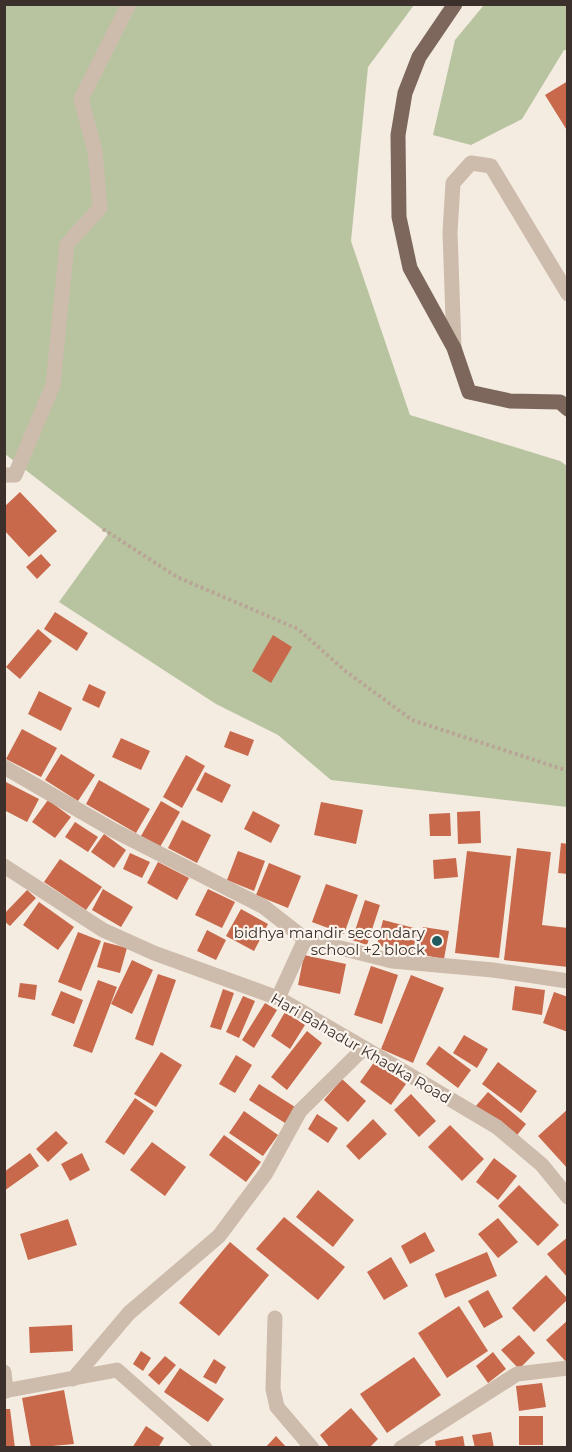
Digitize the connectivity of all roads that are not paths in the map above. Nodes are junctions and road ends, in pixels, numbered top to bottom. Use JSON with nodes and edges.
{"nodes":[{"id":1,"x":129,"y":4,"type":"edge"},
{"id":2,"x":455,"y":4,"type":"edge"},
{"id":3,"x":567,"y":294,"type":"edge"},
{"id":4,"x":454,"y":348,"type":"junction"},
{"id":5,"x":567,"y":409,"type":"edge"},
{"id":6,"x":4,"y":475,"type":"edge"},
{"id":7,"x":4,"y":766,"type":"edge"},
{"id":8,"x":4,"y":866,"type":"edge"},
{"id":9,"x":305,"y":939,"type":"junction"},
{"id":10,"x":567,"y":981,"type":"edge"},
{"id":11,"x":278,"y":998,"type":"junction"},
{"id":12,"x":364,"y":1048,"type":"junction"},
{"id":13,"x":567,"y":1197,"type":"edge"},
{"id":14,"x":275,"y":1318,"type":"dead end"},
{"id":15,"x":567,"y":1368,"type":"edge"},
{"id":16,"x":4,"y":1372,"type":"edge"},
{"id":17,"x":73,"y":1379,"type":"junction"},
{"id":18,"x":5,"y":1391,"type":"edge"},
{"id":19,"x":205,"y":1448,"type":"edge"},
{"id":20,"x":312,"y":1448,"type":"edge"},
{"id":21,"x":401,"y":1448,"type":"edge"}],
"edges":[{"from":1,"to":6,"type":"street"},
{"from":2,"to":4,"type":"main road"},
{"from":3,"to":4,"type":"street"},
{"from":4,"to":5,"type":"main road"},
{"from":7,"to":9,"type":"street"},
{"from":8,"to":11,"type":"street","name":"Hari Bahadur Khadka Road"},
{"from":9,"to":10,"type":"street"},
{"from":9,"to":11,"type":"street"},
{"from":11,"to":12,"type":"street","name":"Hari Bahadur Khadka Road"},
{"from":12,"to":13,"type":"street","name":"Hari Bahadur Khadka Road"},
{"from":12,"to":17,"type":"street"},
{"from":14,"to":20,"type":"street"},
{"from":15,"to":21,"type":"street"},
{"from":16,"to":18,"type":"street"},
{"from":17,"to":18,"type":"street"},
{"from":17,"to":19,"type":"street"}]}
